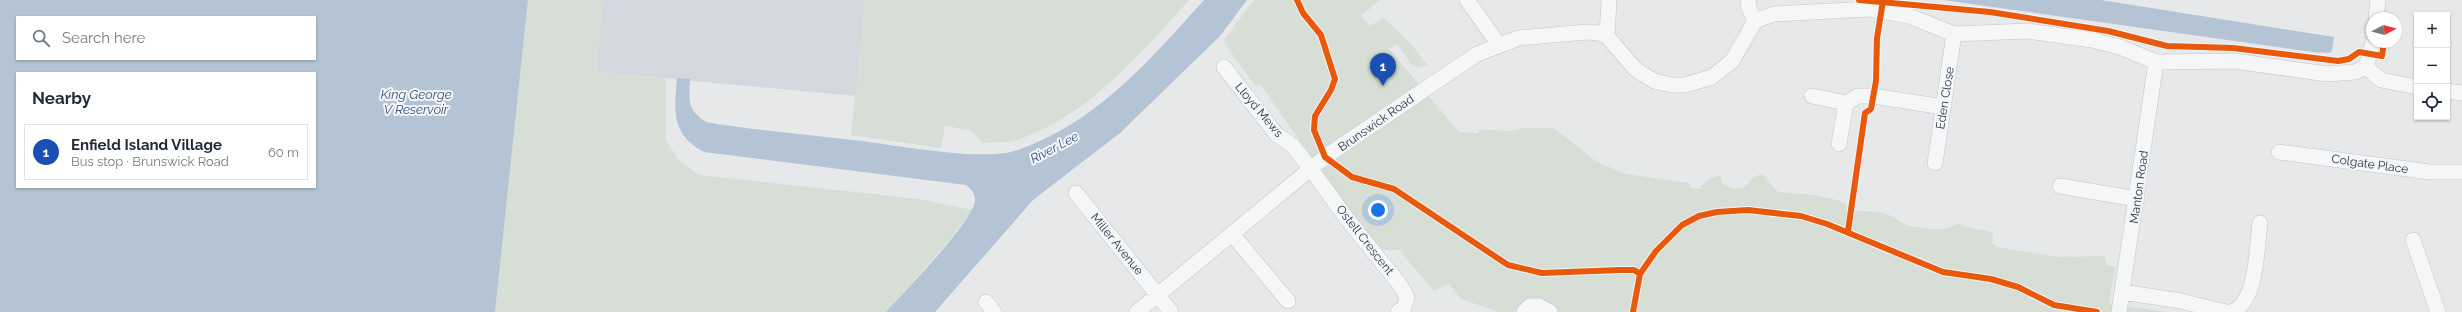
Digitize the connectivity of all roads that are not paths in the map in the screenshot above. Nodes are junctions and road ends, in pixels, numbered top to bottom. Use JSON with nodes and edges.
{"nodes":[{"id":1,"x":1468,"y":0,"type":"edge"},
{"id":2,"x":1609,"y":0,"type":"edge"},
{"id":3,"x":1748,"y":0,"type":"edge"},
{"id":4,"x":2378,"y":0,"type":"edge"},
{"id":5,"x":2377,"y":12,"type":"edge"},
{"id":6,"x":1755,"y":21,"type":"junction"},
{"id":7,"x":1954,"y":34,"type":"junction"},
{"id":8,"x":1607,"y":36,"type":"junction"},
{"id":9,"x":1500,"y":45,"type":"junction"},
{"id":10,"x":2371,"y":48,"type":"edge"},
{"id":11,"x":2156,"y":62,"type":"junction"},
{"id":12,"x":1224,"y":67,"type":"dead end"},
{"id":13,"x":2366,"y":67,"type":"junction"},
{"id":14,"x":2414,"y":86,"type":"edge"},
{"id":15,"x":2450,"y":91,"type":"edge"},
{"id":16,"x":2462,"y":93,"type":"edge"},
{"id":17,"x":1812,"y":96,"type":"dead end"},
{"id":18,"x":1846,"y":103,"type":"junction"},
{"id":19,"x":1943,"y":107,"type":"junction"},
{"id":20,"x":1839,"y":144,"type":"dead end"},
{"id":21,"x":2279,"y":152,"type":"dead end"},
{"id":22,"x":1935,"y":163,"type":"dead end"},
{"id":23,"x":1311,"y":169,"type":"junction"},
{"id":24,"x":2462,"y":172,"type":"edge"},
{"id":25,"x":2060,"y":186,"type":"dead end"},
{"id":26,"x":1076,"y":193,"type":"dead end"},
{"id":27,"x":2137,"y":199,"type":"junction"},
{"id":28,"x":2260,"y":222,"type":"dead end"},
{"id":29,"x":1232,"y":234,"type":"junction"},
{"id":30,"x":2413,"y":240,"type":"dead end"},
{"id":31,"x":2122,"y":292,"type":"junction"},
{"id":32,"x":1158,"y":295,"type":"junction"},
{"id":33,"x":1288,"y":301,"type":"dead end"},
{"id":34,"x":1137,"y":312,"type":"edge"},
{"id":35,"x":1171,"y":312,"type":"edge"},
{"id":36,"x":1398,"y":312,"type":"edge"},
{"id":37,"x":1524,"y":312,"type":"edge"},
{"id":38,"x":1550,"y":312,"type":"edge"},
{"id":39,"x":2119,"y":312,"type":"edge"},
{"id":40,"x":2226,"y":312,"type":"edge"},
{"id":41,"x":2230,"y":312,"type":"edge"},
{"id":42,"x":2438,"y":312,"type":"edge"}],
"edges":[{"from":1,"to":9,"type":"street"},
{"from":2,"to":8,"type":"street"},
{"from":3,"to":6,"type":"street"},
{"from":4,"to":5,"type":"street"},
{"from":6,"to":7,"type":"street"},
{"from":6,"to":8,"type":"street"},
{"from":7,"to":11,"type":"street"},
{"from":7,"to":19,"type":"street","name":"Eden Close"},
{"from":8,"to":9,"type":"street","name":"Brunswick Road"},
{"from":9,"to":23,"type":"street","name":"Brunswick Road"},
{"from":10,"to":13,"type":"street"},
{"from":11,"to":13,"type":"street"},
{"from":11,"to":27,"type":"street","name":"Manton Road"},
{"from":12,"to":23,"type":"street","name":"Lloyd Mews"},
{"from":13,"to":14,"type":"street"},
{"from":15,"to":16,"type":"street"},
{"from":17,"to":18,"type":"street"},
{"from":18,"to":19,"type":"street"},
{"from":18,"to":20,"type":"street"},
{"from":19,"to":22,"type":"street","name":"Eden Close"},
{"from":21,"to":24,"type":"street","name":"Colgate Place"},
{"from":23,"to":29,"type":"street","name":"Brunswick Road"},
{"from":23,"to":36,"type":"street","name":"Ostell Crescent"},
{"from":25,"to":27,"type":"street"},
{"from":26,"to":32,"type":"street","name":"Miller Avenue"},
{"from":27,"to":31,"type":"street","name":"Manton Road"},
{"from":28,"to":41,"type":"street"},
{"from":29,"to":32,"type":"street","name":"Brunswick Road"},
{"from":29,"to":33,"type":"street"},
{"from":30,"to":42,"type":"street"},
{"from":31,"to":39,"type":"street","name":"Manton Road"},
{"from":31,"to":40,"type":"street"},
{"from":32,"to":34,"type":"street","name":"Brunswick Road"},
{"from":32,"to":35,"type":"street"},
{"from":37,"to":38,"type":"street"}]}
